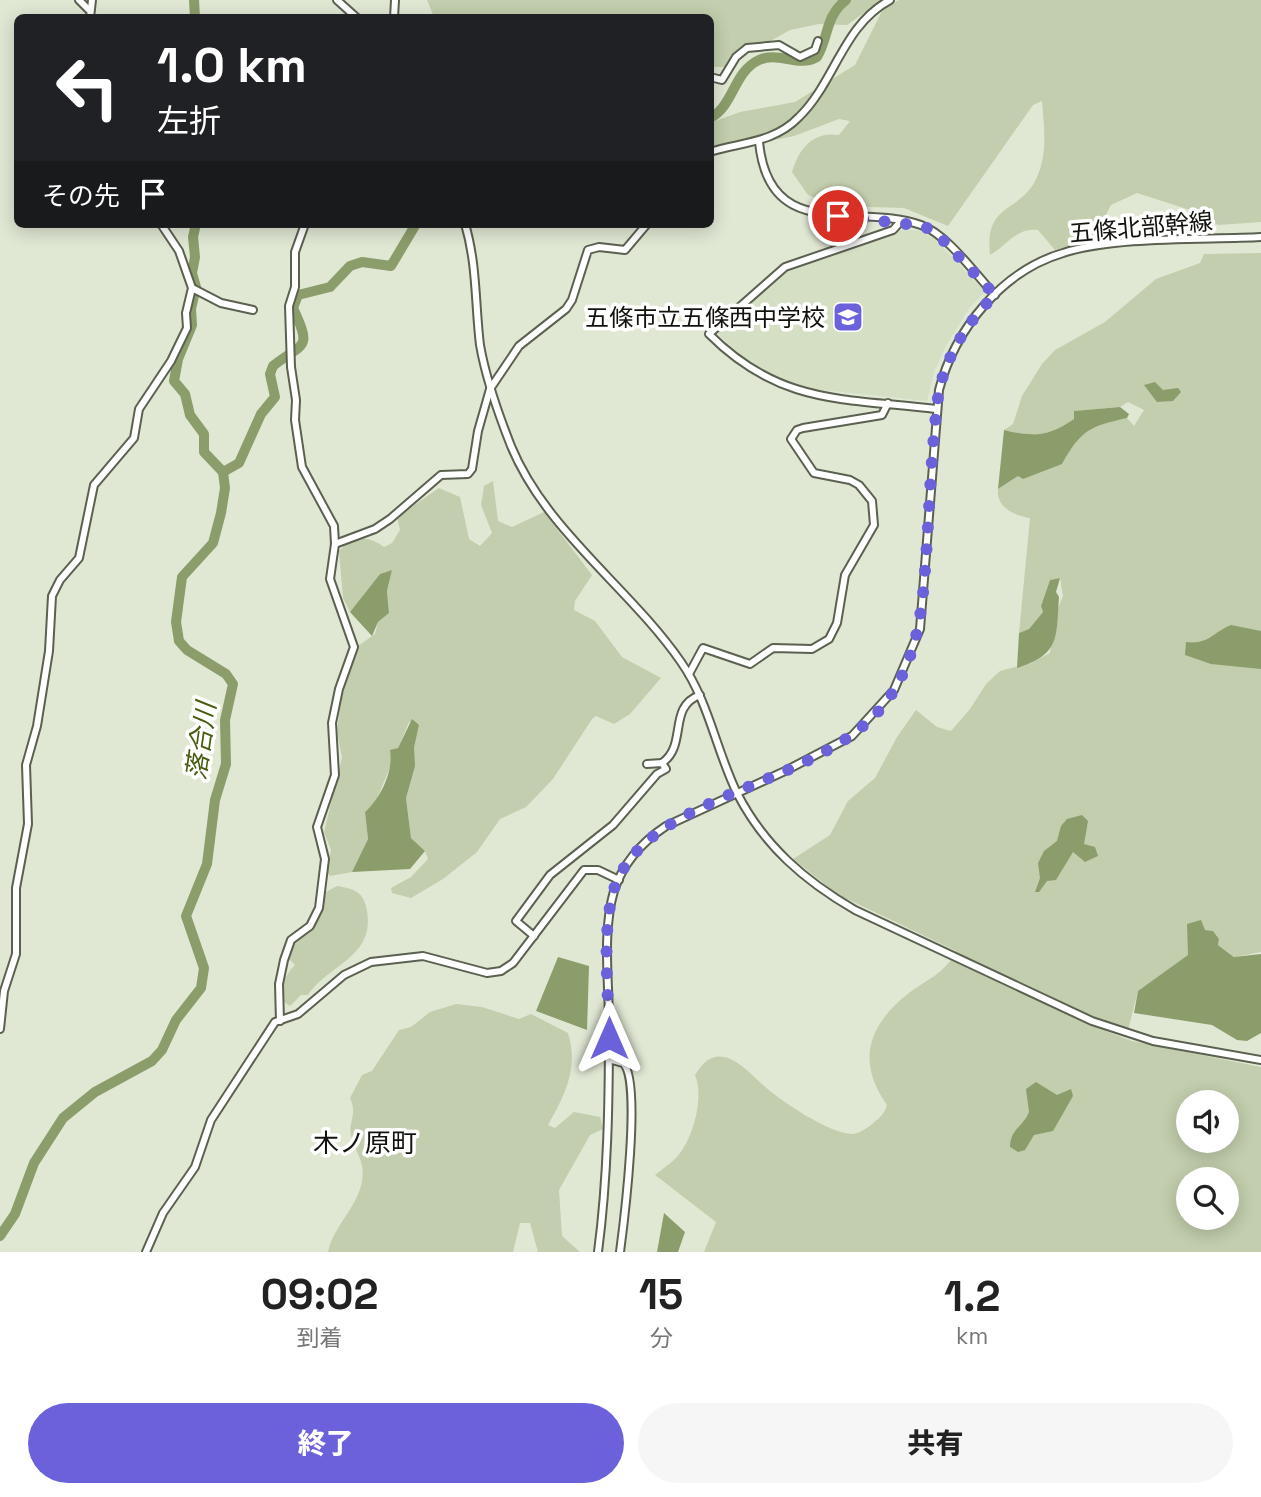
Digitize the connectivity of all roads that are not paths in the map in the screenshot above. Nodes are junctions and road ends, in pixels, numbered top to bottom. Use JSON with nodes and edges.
{"nodes":[{"id":1,"x":79,"y":0,"type":"edge"},
{"id":2,"x":92,"y":0,"type":"edge"},
{"id":3,"x":337,"y":0,"type":"edge"},
{"id":4,"x":890,"y":0,"type":"edge"},
{"id":5,"x":89,"y":14,"type":"edge"},
{"id":6,"x":353,"y":14,"type":"edge"},
{"id":7,"x":818,"y":41,"type":"dead end"},
{"id":8,"x":714,"y":78,"type":"edge"},
{"id":9,"x":759,"y":142,"type":"junction"},
{"id":10,"x":714,"y":151,"type":"edge"},
{"id":11,"x":901,"y":221,"type":"junction"},
{"id":12,"x":164,"y":228,"type":"edge"},
{"id":13,"x":304,"y":228,"type":"edge"},
{"id":14,"x":467,"y":228,"type":"edge"},
{"id":15,"x":644,"y":228,"type":"edge"},
{"id":16,"x":1261,"y":237,"type":"edge"},
{"id":17,"x":192,"y":288,"type":"junction"},
{"id":18,"x":995,"y":295,"type":"junction"},
{"id":19,"x":253,"y":310,"type":"dead end"},
{"id":20,"x":490,"y":390,"type":"junction"},
{"id":21,"x":888,"y":403,"type":"junction"},
{"id":22,"x":936,"y":409,"type":"junction"},
{"id":23,"x":335,"y":544,"type":"junction"},
{"id":24,"x":689,"y":674,"type":"junction"},
{"id":25,"x":700,"y":695,"type":"junction"},
{"id":26,"x":647,"y":764,"type":"dead end"},
{"id":27,"x":664,"y":766,"type":"junction"},
{"id":28,"x":738,"y":793,"type":"junction"},
{"id":29,"x":619,"y":880,"type":"junction"},
{"id":30,"x":534,"y":936,"type":"junction"},
{"id":31,"x":278,"y":1021,"type":"junction"},
{"id":32,"x":0,"y":1029,"type":"edge"},
{"id":33,"x":609,"y":1059,"type":"junction"},
{"id":34,"x":1261,"y":1059,"type":"edge"},
{"id":35,"x":146,"y":1252,"type":"edge"},
{"id":36,"x":598,"y":1252,"type":"edge"},
{"id":37,"x":620,"y":1252,"type":"edge"}],
"edges":[{"from":1,"to":5,"type":"street"},
{"from":2,"to":5,"type":"street"},
{"from":3,"to":6,"type":"street"},
{"from":4,"to":9,"type":"street"},
{"from":7,"to":8,"type":"street"},
{"from":9,"to":10,"type":"street"},
{"from":9,"to":11,"type":"street"},
{"from":11,"to":18,"type":"street"},
{"from":11,"to":21,"type":"street"},
{"from":12,"to":17,"type":"street"},
{"from":13,"to":23,"type":"street"},
{"from":14,"to":20,"type":"street"},
{"from":15,"to":20,"type":"street"},
{"from":16,"to":18,"type":"street","name":"五條北部幹線"},
{"from":17,"to":19,"type":"street"},
{"from":17,"to":32,"type":"street"},
{"from":18,"to":22,"type":"street","name":"五條北部幹線"},
{"from":20,"to":23,"type":"street"},
{"from":20,"to":24,"type":"street"},
{"from":21,"to":22,"type":"street"},
{"from":21,"to":24,"type":"street"},
{"from":22,"to":28,"type":"street","name":"五條北部幹線"},
{"from":23,"to":31,"type":"street"},
{"from":24,"to":25,"type":"street"},
{"from":25,"to":27,"type":"street"},
{"from":25,"to":28,"type":"street"},
{"from":26,"to":27,"type":"street"},
{"from":27,"to":30,"type":"street"},
{"from":28,"to":29,"type":"street","name":"五條北部幹線"},
{"from":28,"to":34,"type":"street"},
{"from":29,"to":30,"type":"street"},
{"from":29,"to":33,"type":"street","name":"五條北部幹線"},
{"from":30,"to":31,"type":"street"},
{"from":31,"to":35,"type":"street"},
{"from":33,"to":36,"type":"street","name":"五條北部幹線"},
{"from":33,"to":37,"type":"street"}]}
